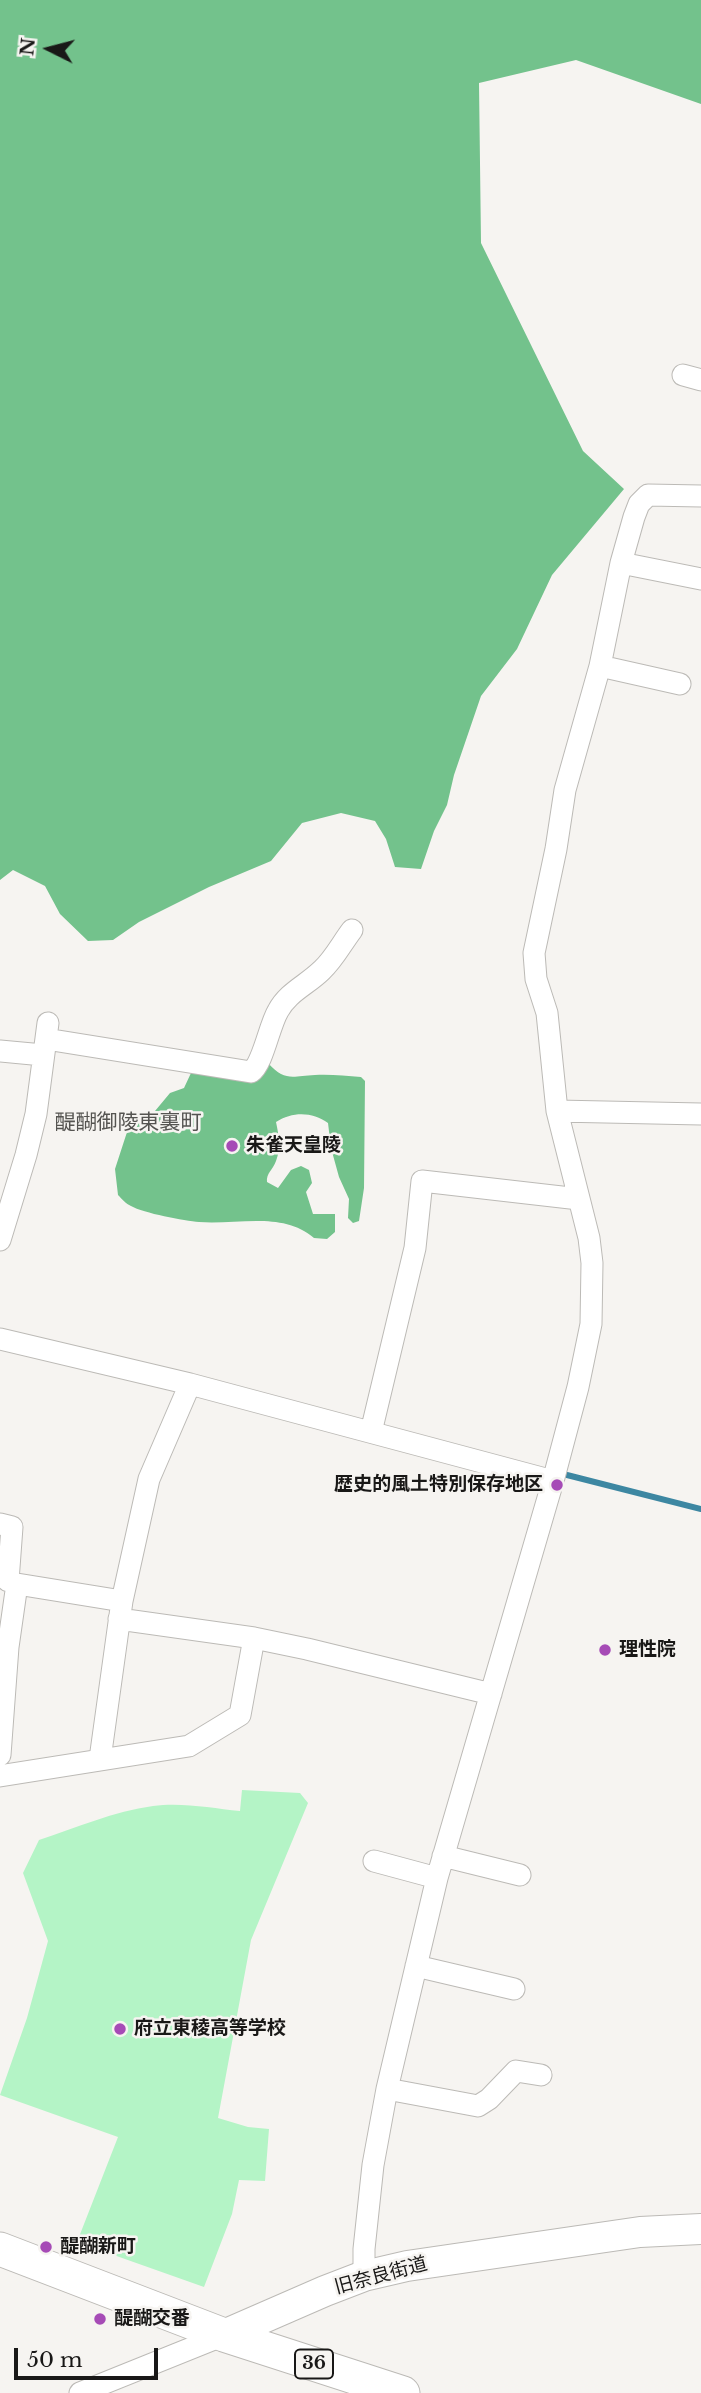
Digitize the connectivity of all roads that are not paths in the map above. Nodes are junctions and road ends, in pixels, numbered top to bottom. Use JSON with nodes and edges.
{"nodes":[{"id":1,"x":701,"y":496,"type":"edge"},
{"id":2,"x":621,"y":563,"type":"junction"},
{"id":3,"x":701,"y":579,"type":"edge"},
{"id":4,"x":600,"y":666,"type":"junction"},
{"id":5,"x":680,"y":684,"type":"dead end"},
{"id":6,"x":352,"y":930,"type":"dead end"},
{"id":7,"x":45,"y":1039,"type":"junction"},
{"id":8,"x":0,"y":1051,"type":"edge"},
{"id":9,"x":557,"y":1111,"type":"junction"},
{"id":10,"x":701,"y":1114,"type":"edge"},
{"id":11,"x":579,"y":1199,"type":"junction"},
{"id":12,"x":0,"y":1240,"type":"edge"},
{"id":13,"x":0,"y":1339,"type":"edge"},
{"id":14,"x":190,"y":1384,"type":"junction"},
{"id":15,"x":371,"y":1432,"type":"junction"},
{"id":16,"x":553,"y":1481,"type":"junction"},
{"id":17,"x":0,"y":1524,"type":"edge"},
{"id":18,"x":8,"y":1582,"type":"edge"},
{"id":19,"x":120,"y":1610,"type":"junction"},
{"id":20,"x":254,"y":1638,"type":"junction"},
{"id":21,"x":492,"y":1694,"type":"junction"},
{"id":22,"x":0,"y":1755,"type":"edge"},
{"id":23,"x":100,"y":1759,"type":"junction"},
{"id":24,"x":0,"y":1776,"type":"edge"},
{"id":25,"x":443,"y":1856,"type":"junction"},
{"id":26,"x":374,"y":1861,"type":"dead end"},
{"id":27,"x":520,"y":1875,"type":"dead end"},
{"id":28,"x":437,"y":1878,"type":"junction"},
{"id":29,"x":416,"y":1966,"type":"junction"},
{"id":30,"x":514,"y":1989,"type":"dead end"},
{"id":31,"x":541,"y":2075,"type":"dead end"},
{"id":32,"x":387,"y":2089,"type":"junction"},
{"id":33,"x":701,"y":2229,"type":"edge"},
{"id":34,"x":0,"y":2249,"type":"edge"},
{"id":35,"x":364,"y":2276,"type":"junction"},
{"id":36,"x":224,"y":2335,"type":"junction"},
{"id":37,"x":80,"y":2393,"type":"edge"},
{"id":38,"x":403,"y":2393,"type":"edge"}],
"edges":[{"from":1,"to":2,"type":"street"},
{"from":2,"to":3,"type":"street"},
{"from":2,"to":4,"type":"street"},
{"from":4,"to":5,"type":"street"},
{"from":4,"to":9,"type":"street"},
{"from":6,"to":7,"type":"street"},
{"from":7,"to":8,"type":"street"},
{"from":7,"to":12,"type":"street"},
{"from":9,"to":10,"type":"street"},
{"from":9,"to":11,"type":"street"},
{"from":11,"to":15,"type":"street"},
{"from":11,"to":16,"type":"street"},
{"from":13,"to":14,"type":"street"},
{"from":14,"to":15,"type":"street"},
{"from":14,"to":19,"type":"street"},
{"from":15,"to":16,"type":"street"},
{"from":16,"to":21,"type":"street"},
{"from":17,"to":18,"type":"street"},
{"from":18,"to":19,"type":"street"},
{"from":18,"to":22,"type":"street"},
{"from":19,"to":20,"type":"street"},
{"from":19,"to":23,"type":"street"},
{"from":20,"to":21,"type":"street"},
{"from":20,"to":23,"type":"street"},
{"from":21,"to":25,"type":"street"},
{"from":23,"to":24,"type":"street"},
{"from":25,"to":27,"type":"street"},
{"from":25,"to":28,"type":"street"},
{"from":26,"to":28,"type":"street"},
{"from":28,"to":29,"type":"street"},
{"from":29,"to":30,"type":"street"},
{"from":29,"to":32,"type":"street"},
{"from":31,"to":32,"type":"street"},
{"from":32,"to":35,"type":"street"},
{"from":33,"to":35,"type":"street","name":"旧奈良街道"},
{"from":34,"to":36,"type":"main road","number":"36"},
{"from":35,"to":36,"type":"street","name":"旧奈良街道"},
{"from":36,"to":37,"type":"street","name":"旧奈良街道"},
{"from":36,"to":38,"type":"main road","number":"36"}]}
